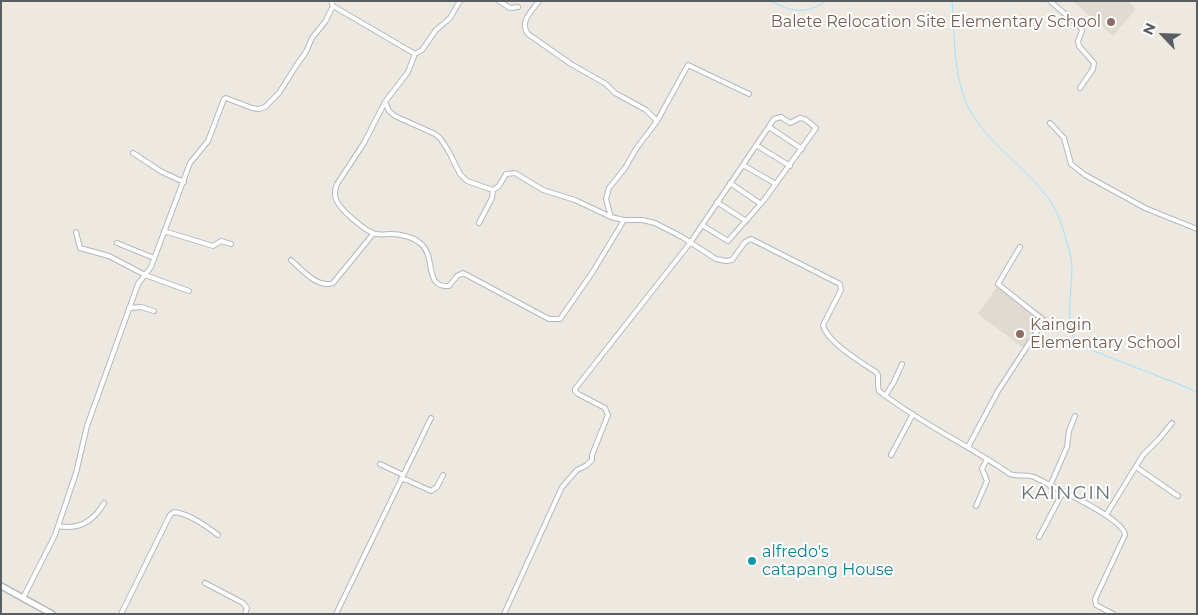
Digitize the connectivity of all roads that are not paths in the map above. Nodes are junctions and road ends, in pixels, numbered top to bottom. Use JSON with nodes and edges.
{"nodes":[{"id":1,"x":331,"y":1,"type":"edge"},
{"id":2,"x":460,"y":1,"type":"edge"},
{"id":3,"x":499,"y":1,"type":"edge"},
{"id":4,"x":539,"y":1,"type":"edge"},
{"id":5,"x":1050,"y":1,"type":"edge"},
{"id":6,"x":333,"y":6,"type":"junction"},
{"id":7,"x":518,"y":7,"type":"dead end"},
{"id":8,"x":415,"y":54,"type":"junction"},
{"id":9,"x":1080,"y":88,"type":"dead end"},
{"id":10,"x":749,"y":94,"type":"dead end"},
{"id":11,"x":385,"y":102,"type":"junction"},
{"id":12,"x":657,"y":121,"type":"junction"},
{"id":13,"x":1050,"y":124,"type":"dead end"},
{"id":14,"x":769,"y":126,"type":"junction"},
{"id":15,"x":756,"y":145,"type":"junction"},
{"id":16,"x":802,"y":149,"type":"junction"},
{"id":17,"x":134,"y":154,"type":"dead end"},
{"id":18,"x":743,"y":164,"type":"junction"},
{"id":19,"x":790,"y":166,"type":"junction"},
{"id":20,"x":184,"y":182,"type":"junction"},
{"id":21,"x":730,"y":183,"type":"junction"},
{"id":22,"x":776,"y":184,"type":"junction"},
{"id":23,"x":493,"y":190,"type":"junction"},
{"id":24,"x":717,"y":202,"type":"junction"},
{"id":25,"x":761,"y":204,"type":"junction"},
{"id":26,"x":611,"y":217,"type":"junction"},
{"id":27,"x":624,"y":220,"type":"junction"},
{"id":28,"x":746,"y":221,"type":"junction"},
{"id":29,"x":479,"y":223,"type":"dead end"},
{"id":30,"x":702,"y":225,"type":"junction"},
{"id":31,"x":1197,"y":229,"type":"edge"},
{"id":32,"x":164,"y":231,"type":"junction"},
{"id":33,"x":76,"y":232,"type":"dead end"},
{"id":34,"x":373,"y":234,"type":"junction"},
{"id":35,"x":117,"y":242,"type":"dead end"},
{"id":36,"x":690,"y":243,"type":"junction"},
{"id":37,"x":231,"y":244,"type":"dead end"},
{"id":38,"x":1020,"y":247,"type":"dead end"},
{"id":39,"x":154,"y":258,"type":"junction"},
{"id":40,"x":291,"y":260,"type":"dead end"},
{"id":41,"x":146,"y":275,"type":"junction"},
{"id":42,"x":189,"y":291,"type":"dead end"},
{"id":43,"x":129,"y":308,"type":"junction"},
{"id":44,"x":154,"y":310,"type":"dead end"},
{"id":45,"x":902,"y":364,"type":"dead end"},
{"id":46,"x":885,"y":396,"type":"junction"},
{"id":47,"x":913,"y":414,"type":"junction"},
{"id":48,"x":1075,"y":416,"type":"dead end"},
{"id":49,"x":431,"y":418,"type":"dead end"},
{"id":50,"x":1172,"y":423,"type":"dead end"},
{"id":51,"x":968,"y":447,"type":"junction"},
{"id":52,"x":891,"y":455,"type":"dead end"},
{"id":53,"x":987,"y":458,"type":"junction"},
{"id":54,"x":380,"y":464,"type":"dead end"},
{"id":55,"x":1136,"y":467,"type":"junction"},
{"id":56,"x":443,"y":475,"type":"dead end"},
{"id":57,"x":402,"y":477,"type":"junction"},
{"id":58,"x":1050,"y":486,"type":"junction"},
{"id":59,"x":1063,"y":492,"type":"junction"},
{"id":60,"x":1178,"y":496,"type":"dead end"},
{"id":61,"x":104,"y":503,"type":"dead end"},
{"id":62,"x":976,"y":506,"type":"dead end"},
{"id":63,"x":1106,"y":514,"type":"junction"},
{"id":64,"x":58,"y":526,"type":"junction"},
{"id":65,"x":218,"y":535,"type":"dead end"},
{"id":66,"x":1039,"y":537,"type":"dead end"},
{"id":67,"x":206,"y":583,"type":"dead end"},
{"id":68,"x":1,"y":586,"type":"edge"},
{"id":69,"x":23,"y":598,"type":"junction"},
{"id":70,"x":52,"y":614,"type":"edge"},
{"id":71,"x":121,"y":614,"type":"edge"},
{"id":72,"x":245,"y":614,"type":"edge"},
{"id":73,"x":336,"y":614,"type":"edge"},
{"id":74,"x":504,"y":614,"type":"edge"},
{"id":75,"x":1113,"y":614,"type":"edge"}],
"edges":[{"from":1,"to":6,"type":"street"},
{"from":2,"to":8,"type":"street"},
{"from":3,"to":7,"type":"street"},
{"from":4,"to":12,"type":"street"},
{"from":5,"to":9,"type":"street"},
{"from":6,"to":8,"type":"street"},
{"from":6,"to":20,"type":"street"},
{"from":8,"to":11,"type":"street"},
{"from":10,"to":12,"type":"street"},
{"from":11,"to":23,"type":"street"},
{"from":11,"to":34,"type":"street"},
{"from":12,"to":26,"type":"street"},
{"from":13,"to":31,"type":"street"},
{"from":14,"to":15,"type":"street"},
{"from":14,"to":16,"type":"street"},
{"from":14,"to":16,"type":"street"},
{"from":15,"to":18,"type":"street"},
{"from":15,"to":19,"type":"street"},
{"from":16,"to":19,"type":"street"},
{"from":17,"to":20,"type":"street"},
{"from":18,"to":21,"type":"street"},
{"from":18,"to":22,"type":"street"},
{"from":19,"to":22,"type":"street"},
{"from":20,"to":32,"type":"street"},
{"from":21,"to":24,"type":"street"},
{"from":21,"to":25,"type":"street"},
{"from":22,"to":25,"type":"street"},
{"from":23,"to":26,"type":"street"},
{"from":23,"to":29,"type":"street"},
{"from":24,"to":28,"type":"street"},
{"from":24,"to":30,"type":"street"},
{"from":25,"to":28,"type":"street"},
{"from":26,"to":27,"type":"street"},
{"from":27,"to":34,"type":"street"},
{"from":27,"to":36,"type":"street"},
{"from":28,"to":30,"type":"street"},
{"from":30,"to":36,"type":"street"},
{"from":32,"to":37,"type":"street"},
{"from":32,"to":39,"type":"street"},
{"from":33,"to":41,"type":"street"},
{"from":34,"to":40,"type":"street"},
{"from":35,"to":39,"type":"street"},
{"from":36,"to":46,"type":"street"},
{"from":36,"to":74,"type":"street"},
{"from":38,"to":51,"type":"street"},
{"from":39,"to":41,"type":"street"},
{"from":41,"to":42,"type":"street"},
{"from":41,"to":43,"type":"street"},
{"from":43,"to":44,"type":"street"},
{"from":43,"to":64,"type":"street"},
{"from":45,"to":46,"type":"street"},
{"from":46,"to":47,"type":"street"},
{"from":47,"to":51,"type":"street"},
{"from":47,"to":52,"type":"street"},
{"from":48,"to":58,"type":"street"},
{"from":49,"to":57,"type":"street"},
{"from":50,"to":55,"type":"street"},
{"from":51,"to":53,"type":"street"},
{"from":53,"to":58,"type":"street"},
{"from":53,"to":62,"type":"street"},
{"from":54,"to":57,"type":"street"},
{"from":55,"to":60,"type":"street"},
{"from":55,"to":63,"type":"street"},
{"from":56,"to":57,"type":"street"},
{"from":57,"to":73,"type":"street"},
{"from":58,"to":59,"type":"street"},
{"from":59,"to":63,"type":"street"},
{"from":59,"to":66,"type":"street"},
{"from":61,"to":64,"type":"street"},
{"from":63,"to":75,"type":"street"},
{"from":64,"to":69,"type":"street"},
{"from":65,"to":71,"type":"street"},
{"from":67,"to":72,"type":"street"},
{"from":68,"to":69,"type":"street"},
{"from":69,"to":70,"type":"street"}]}
